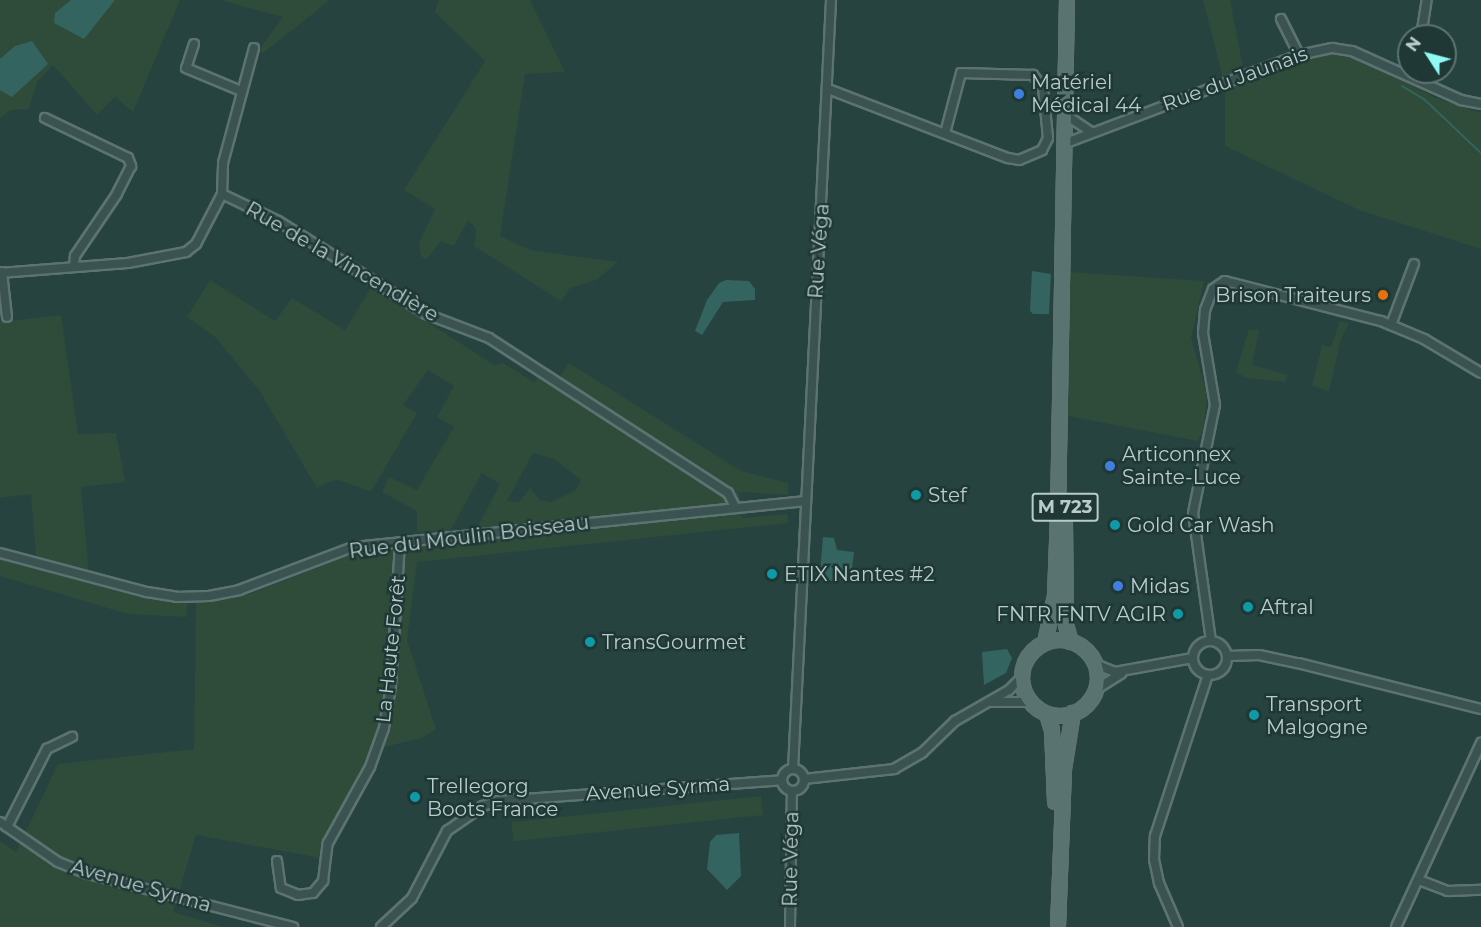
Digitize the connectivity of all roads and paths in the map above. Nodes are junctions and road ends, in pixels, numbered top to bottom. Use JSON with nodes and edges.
{"nodes":[{"id":1,"x":831,"y":0,"type":"edge"},
{"id":2,"x":1067,"y":0,"type":"edge"},
{"id":3,"x":1427,"y":0,"type":"edge"},
{"id":4,"x":1281,"y":19,"type":"dead end"},
{"id":5,"x":1423,"y":24,"type":"edge"},
{"id":6,"x":194,"y":44,"type":"dead end"},
{"id":7,"x":254,"y":48,"type":"dead end"},
{"id":8,"x":1299,"y":55,"type":"junction"},
{"id":9,"x":1397,"y":69,"type":"edge"},
{"id":10,"x":1431,"y":84,"type":"edge"},
{"id":11,"x":828,"y":89,"type":"junction"},
{"id":12,"x":241,"y":91,"type":"junction"},
{"id":13,"x":1481,"y":104,"type":"edge"},
{"id":14,"x":1066,"y":115,"type":"junction"},
{"id":15,"x":45,"y":118,"type":"dead end"},
{"id":16,"x":1090,"y":131,"type":"junction"},
{"id":17,"x":945,"y":134,"type":"junction"},
{"id":18,"x":1066,"y":143,"type":"junction"},
{"id":19,"x":222,"y":194,"type":"junction"},
{"id":20,"x":1414,"y":264,"type":"dead end"},
{"id":21,"x":74,"y":266,"type":"junction"},
{"id":22,"x":1,"y":272,"type":"edge"},
{"id":23,"x":7,"y":317,"type":"dead end"},
{"id":24,"x":1391,"y":326,"type":"junction"},
{"id":25,"x":1061,"y":372,"type":"junction"},
{"id":26,"x":1481,"y":373,"type":"edge"},
{"id":27,"x":805,"y":505,"type":"junction"},
{"id":28,"x":735,"y":507,"type":"junction"},
{"id":29,"x":400,"y":543,"type":"junction"},
{"id":30,"x":0,"y":553,"type":"edge"},
{"id":31,"x":1211,"y":641,"type":"junction"},
{"id":32,"x":1071,"y":642,"type":"junction"},
{"id":33,"x":1045,"y":643,"type":"junction"},
{"id":34,"x":1227,"y":656,"type":"junction"},
{"id":35,"x":1193,"y":658,"type":"junction"},
{"id":36,"x":1095,"y":664,"type":"junction"},
{"id":37,"x":1133,"y":670,"type":"junction"},
{"id":38,"x":1208,"y":675,"type":"junction"},
{"id":39,"x":1022,"y":678,"type":"junction"},
{"id":40,"x":1095,"y":690,"type":"junction"},
{"id":41,"x":1030,"y":702,"type":"junction"},
{"id":42,"x":983,"y":704,"type":"junction"},
{"id":43,"x":1481,"y":709,"type":"edge"},
{"id":44,"x":1073,"y":713,"type":"junction"},
{"id":45,"x":1047,"y":714,"type":"junction"},
{"id":46,"x":72,"y":737,"type":"dead end"},
{"id":47,"x":1481,"y":743,"type":"edge"},
{"id":48,"x":793,"y":769,"type":"junction"},
{"id":49,"x":804,"y":779,"type":"junction"},
{"id":50,"x":782,"y":780,"type":"junction"},
{"id":51,"x":792,"y":791,"type":"junction"},
{"id":52,"x":3,"y":824,"type":"edge"},
{"id":53,"x":277,"y":861,"type":"dead end"},
{"id":54,"x":1419,"y":880,"type":"junction"},
{"id":55,"x":1481,"y":890,"type":"edge"},
{"id":56,"x":292,"y":927,"type":"edge"},
{"id":57,"x":381,"y":927,"type":"edge"},
{"id":58,"x":789,"y":927,"type":"edge"},
{"id":59,"x":1057,"y":927,"type":"edge"},
{"id":60,"x":1178,"y":927,"type":"edge"},
{"id":61,"x":1396,"y":927,"type":"edge"}],
"edges":[{"from":1,"to":11,"type":"street","name":"Rue Véga"},
{"from":2,"to":14,"type":"main road","number":"M 723"},
{"from":3,"to":5,"type":"street"},
{"from":4,"to":8,"type":"street"},
{"from":6,"to":12,"type":"street"},
{"from":7,"to":12,"type":"street"},
{"from":8,"to":9,"type":"street","name":"Rue du Jaunais"},
{"from":8,"to":16,"type":"street","name":"Rue du Jaunais"},
{"from":10,"to":13,"type":"street","name":"Rue du Jaunais"},
{"from":11,"to":17,"type":"street"},
{"from":11,"to":27,"type":"street","name":"Rue Véga"},
{"from":12,"to":19,"type":"street"},
{"from":14,"to":16,"type":"street"},
{"from":14,"to":18,"type":"main road","number":"M 723"},
{"from":15,"to":21,"type":"street"},
{"from":16,"to":18,"type":"street","name":"Rue du Jaunais"},
{"from":17,"to":17,"type":"street"},
{"from":18,"to":25,"type":"main road","number":"M 723"},
{"from":19,"to":21,"type":"street","name":"Rue de la Vincendière"},
{"from":19,"to":28,"type":"street","name":"Rue de la Vincendière"},
{"from":20,"to":24,"type":"street"},
{"from":21,"to":22,"type":"street","name":"Rue de la Vincendière"},
{"from":22,"to":23,"type":"street"},
{"from":24,"to":26,"type":"street"},
{"from":24,"to":31,"type":"street"},
{"from":25,"to":32,"type":"main road","number":"M 723"},
{"from":25,"to":33,"type":"main road","number":"M 723"},
{"from":27,"to":28,"type":"street","name":"Rue du Moulin Boisseau"},
{"from":27,"to":48,"type":"street","name":"Rue Véga"},
{"from":28,"to":29,"type":"street","name":"Rue du Moulin Boisseau"},
{"from":29,"to":30,"type":"street","name":"Rue du Moulin Boisseau"},
{"from":29,"to":53,"type":"street","name":"La Haute Forêt"},
{"from":31,"to":34,"type":"street"},
{"from":31,"to":35,"type":"street"},
{"from":32,"to":33,"type":"main road"},
{"from":32,"to":36,"type":"main road"},
{"from":33,"to":39,"type":"main road"},
{"from":34,"to":38,"type":"street"},
{"from":34,"to":43,"type":"street"},
{"from":35,"to":37,"type":"street"},
{"from":35,"to":38,"type":"street"},
{"from":36,"to":37,"type":"street"},
{"from":36,"to":40,"type":"main road"},
{"from":37,"to":40,"type":"street"},
{"from":38,"to":60,"type":"street"},
{"from":39,"to":41,"type":"main road"},
{"from":39,"to":42,"type":"street"},
{"from":40,"to":44,"type":"main road"},
{"from":41,"to":42,"type":"street"},
{"from":41,"to":45,"type":"main road"},
{"from":42,"to":49,"type":"street"},
{"from":44,"to":45,"type":"main road"},
{"from":44,"to":59,"type":"main road"},
{"from":45,"to":59,"type":"main road"},
{"from":46,"to":52,"type":"street"},
{"from":47,"to":54,"type":"street"},
{"from":48,"to":49,"type":"street"},
{"from":48,"to":50,"type":"street"},
{"from":49,"to":51,"type":"street","name":"Rue Véga"},
{"from":50,"to":51,"type":"street","name":"Rue Véga"},
{"from":50,"to":57,"type":"street","name":"Avenue Syrma"},
{"from":51,"to":58,"type":"street","name":"Rue Véga"},
{"from":52,"to":56,"type":"street","name":"Avenue Syrma"},
{"from":54,"to":55,"type":"street"},
{"from":54,"to":61,"type":"street"}]}
